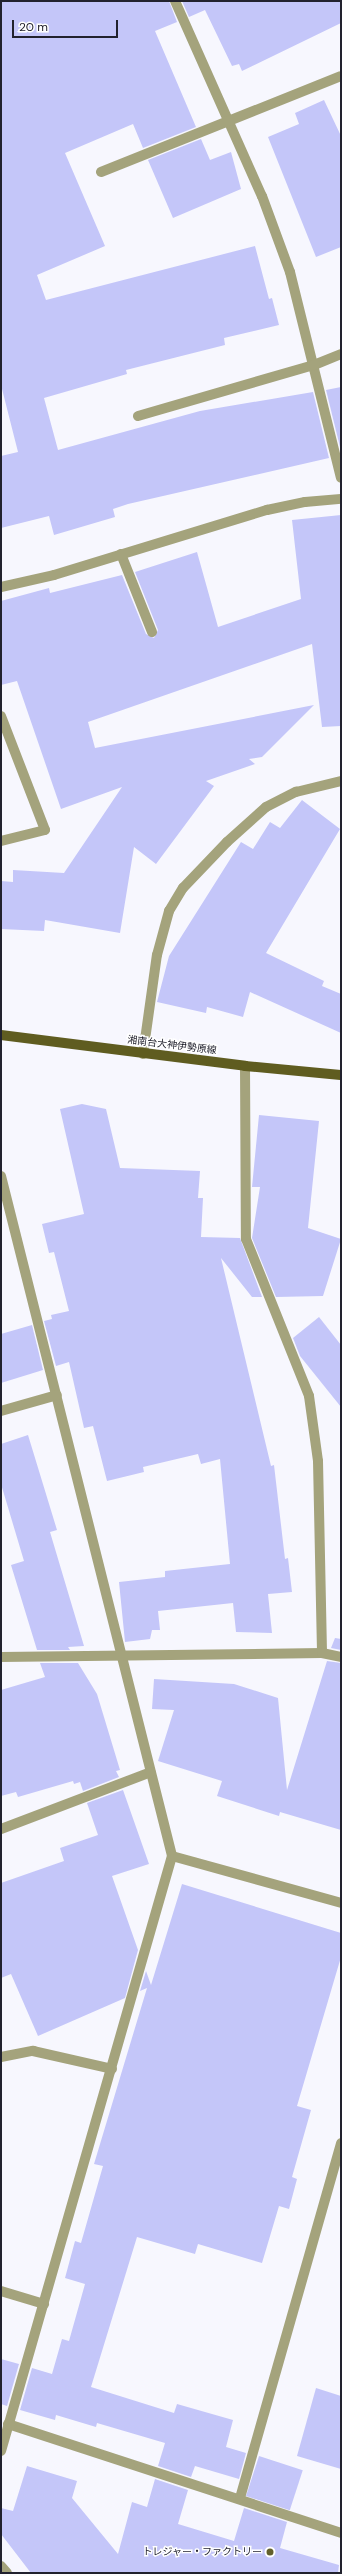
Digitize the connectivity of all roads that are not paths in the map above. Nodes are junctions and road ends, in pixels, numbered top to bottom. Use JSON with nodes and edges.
{"nodes":[{"id":1,"x":175,"y":1,"type":"edge"},
{"id":2,"x":341,"y":76,"type":"edge"},
{"id":3,"x":228,"y":123,"type":"junction"},
{"id":4,"x":102,"y":172,"type":"dead end"},
{"id":5,"x":341,"y":354,"type":"edge"},
{"id":6,"x":314,"y":365,"type":"junction"},
{"id":7,"x":138,"y":416,"type":"dead end"},
{"id":8,"x":341,"y":478,"type":"edge"},
{"id":9,"x":341,"y":499,"type":"edge"},
{"id":10,"x":121,"y":554,"type":"junction"},
{"id":11,"x":1,"y":587,"type":"edge"},
{"id":12,"x":152,"y":632,"type":"dead end"},
{"id":13,"x":1,"y":716,"type":"edge"},
{"id":14,"x":341,"y":781,"type":"edge"},
{"id":15,"x":1,"y":841,"type":"edge"},
{"id":16,"x":1,"y":1035,"type":"edge"},
{"id":17,"x":142,"y":1054,"type":"junction"},
{"id":18,"x":245,"y":1066,"type":"junction"},
{"id":19,"x":341,"y":1075,"type":"edge"},
{"id":20,"x":1,"y":1176,"type":"edge"},
{"id":21,"x":57,"y":1395,"type":"junction"},
{"id":22,"x":1,"y":1411,"type":"edge"},
{"id":23,"x":322,"y":1653,"type":"junction"},
{"id":24,"x":122,"y":1654,"type":"junction"},
{"id":25,"x":1,"y":1657,"type":"edge"},
{"id":26,"x":341,"y":1657,"type":"edge"},
{"id":27,"x":151,"y":1772,"type":"junction"},
{"id":28,"x":1,"y":1829,"type":"edge"},
{"id":29,"x":172,"y":1856,"type":"junction"},
{"id":30,"x":341,"y":1902,"type":"edge"},
{"id":31,"x":1,"y":2057,"type":"edge"},
{"id":32,"x":112,"y":2069,"type":"junction"},
{"id":33,"x":341,"y":2143,"type":"edge"},
{"id":34,"x":1,"y":2291,"type":"edge"},
{"id":35,"x":44,"y":2304,"type":"junction"},
{"id":36,"x":8,"y":2424,"type":"junction"},
{"id":37,"x":1,"y":2451,"type":"edge"},
{"id":38,"x":240,"y":2498,"type":"junction"},
{"id":39,"x":341,"y":2533,"type":"edge"},
{"id":40,"x":1,"y":2566,"type":"edge"},
{"id":41,"x":7,"y":2573,"type":"edge"}],
"edges":[{"from":1,"to":3,"type":"street"},
{"from":2,"to":3,"type":"street"},
{"from":3,"to":4,"type":"street"},
{"from":3,"to":6,"type":"street"},
{"from":5,"to":6,"type":"street"},
{"from":6,"to":7,"type":"street"},
{"from":6,"to":8,"type":"street"},
{"from":9,"to":10,"type":"street"},
{"from":10,"to":11,"type":"street"},
{"from":10,"to":12,"type":"street"},
{"from":13,"to":15,"type":"street"},
{"from":14,"to":17,"type":"street"},
{"from":16,"to":17,"type":"main road","name":"湘南台大神伊勢原線"},
{"from":17,"to":18,"type":"main road","name":"湘南台大神伊勢原線"},
{"from":18,"to":19,"type":"main road","name":"湘南台大神伊勢原線"},
{"from":18,"to":23,"type":"street"},
{"from":20,"to":21,"type":"street"},
{"from":21,"to":22,"type":"street"},
{"from":21,"to":24,"type":"street"},
{"from":23,"to":24,"type":"street"},
{"from":23,"to":26,"type":"street"},
{"from":24,"to":25,"type":"street"},
{"from":24,"to":27,"type":"street"},
{"from":27,"to":28,"type":"street"},
{"from":27,"to":29,"type":"street"},
{"from":29,"to":30,"type":"street"},
{"from":29,"to":32,"type":"street"},
{"from":31,"to":32,"type":"street"},
{"from":32,"to":35,"type":"street"},
{"from":33,"to":38,"type":"street"},
{"from":34,"to":35,"type":"street"},
{"from":35,"to":36,"type":"street"},
{"from":36,"to":37,"type":"street"},
{"from":36,"to":38,"type":"street"},
{"from":38,"to":39,"type":"street"},
{"from":40,"to":41,"type":"street"}]}
